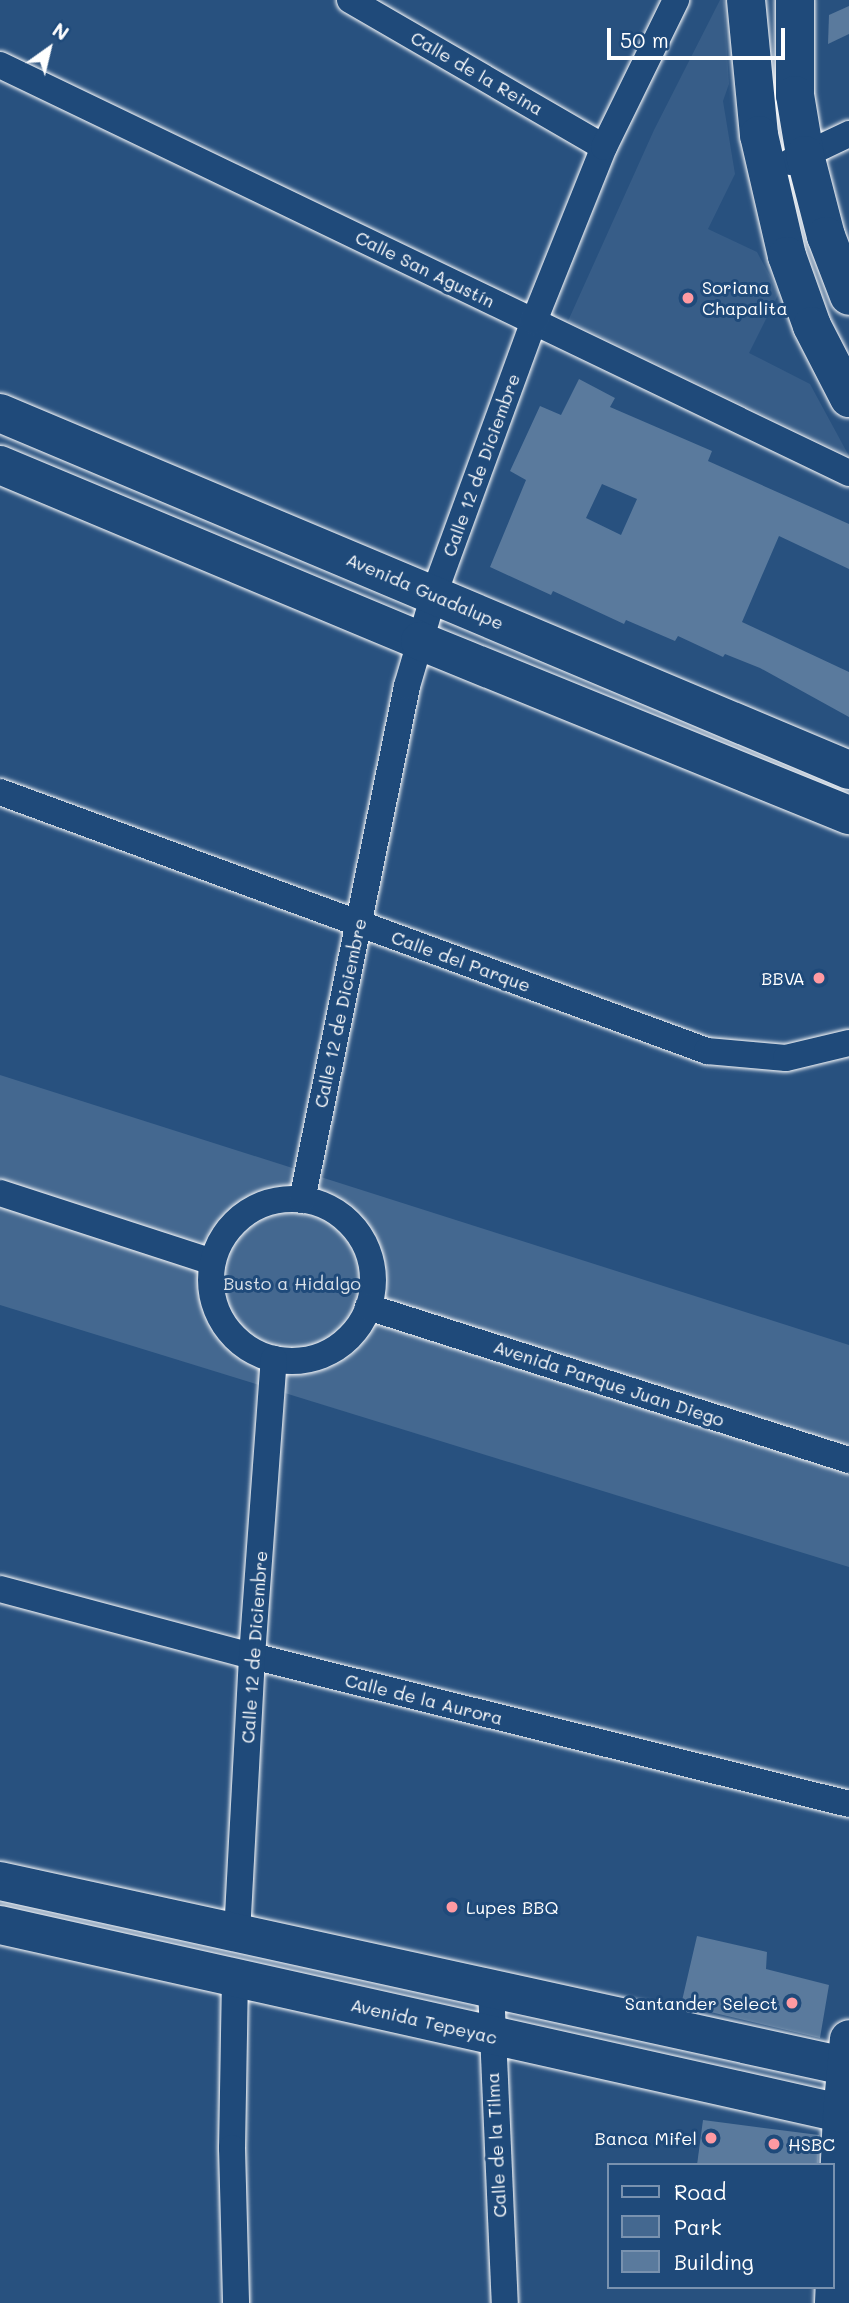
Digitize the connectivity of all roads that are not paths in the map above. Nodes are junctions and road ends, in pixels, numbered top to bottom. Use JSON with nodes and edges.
{"nodes":[{"id":1,"x":351,"y":0,"type":"edge"},
{"id":2,"x":676,"y":0,"type":"edge"},
{"id":3,"x":746,"y":0,"type":"edge"},
{"id":4,"x":795,"y":0,"type":"edge"},
{"id":5,"x":0,"y":65,"type":"edge"},
{"id":6,"x":849,"y":134,"type":"edge"},
{"id":7,"x":604,"y":147,"type":"junction"},
{"id":8,"x":805,"y":155,"type":"junction"},
{"id":9,"x":766,"y":174,"type":"junction"},
{"id":10,"x":849,"y":296,"type":"edge"},
{"id":11,"x":534,"y":321,"type":"junction"},
{"id":12,"x":849,"y":398,"type":"edge"},
{"id":13,"x":0,"y":413,"type":"edge"},
{"id":14,"x":0,"y":465,"type":"edge"},
{"id":15,"x":849,"y":474,"type":"edge"},
{"id":16,"x":434,"y":594,"type":"junction"},
{"id":17,"x":420,"y":641,"type":"junction"},
{"id":18,"x":849,"y":770,"type":"edge"},
{"id":19,"x":0,"y":792,"type":"edge"},
{"id":20,"x":849,"y":815,"type":"edge"},
{"id":21,"x":359,"y":924,"type":"junction"},
{"id":22,"x":849,"y":1043,"type":"edge"},
{"id":23,"x":0,"y":1193,"type":"edge"},
{"id":24,"x":302,"y":1200,"type":"junction"},
{"id":25,"x":212,"y":1262,"type":"junction"},
{"id":26,"x":368,"y":1307,"type":"junction"},
{"id":27,"x":274,"y":1359,"type":"junction"},
{"id":28,"x":849,"y":1460,"type":"edge"},
{"id":29,"x":0,"y":1589,"type":"edge"},
{"id":30,"x":252,"y":1656,"type":"junction"},
{"id":31,"x":849,"y":1804,"type":"edge"},
{"id":32,"x":0,"y":1881,"type":"edge"},
{"id":33,"x":0,"y":1925,"type":"edge"},
{"id":34,"x":237,"y":1934,"type":"junction"},
{"id":35,"x":235,"y":1977,"type":"junction"},
{"id":36,"x":491,"y":1988,"type":"junction"},
{"id":37,"x":491,"y":2037,"type":"junction"},
{"id":38,"x":848,"y":2057,"type":"edge"},
{"id":39,"x":845,"y":2114,"type":"edge"},
{"id":40,"x":835,"y":2286,"type":"edge"},
{"id":41,"x":236,"y":2303,"type":"edge"},
{"id":42,"x":505,"y":2303,"type":"edge"}],
"edges":[{"from":1,"to":7,"type":"street","name":"Calle de la Reina"},
{"from":2,"to":7,"type":"street","name":"Calle 12 de Diciembre"},
{"from":3,"to":9,"type":"street"},
{"from":4,"to":8,"type":"street"},
{"from":5,"to":11,"type":"street","name":"Calle San Agustín"},
{"from":6,"to":8,"type":"street"},
{"from":7,"to":11,"type":"street","name":"Calle 12 de Diciembre"},
{"from":8,"to":9,"type":"street"},
{"from":8,"to":10,"type":"street"},
{"from":9,"to":12,"type":"street"},
{"from":11,"to":15,"type":"street","name":"Calle San Agustín"},
{"from":11,"to":16,"type":"street","name":"Calle 12 de Diciembre"},
{"from":13,"to":16,"type":"street","name":"Avenida Guadalupe"},
{"from":14,"to":17,"type":"street"},
{"from":16,"to":17,"type":"street","name":"Calle 12 de Diciembre"},
{"from":16,"to":18,"type":"street","name":"Avenida Guadalupe"},
{"from":17,"to":20,"type":"street"},
{"from":17,"to":21,"type":"street","name":"Calle 12 de Diciembre"},
{"from":19,"to":21,"type":"street","name":"Calle del Parque"},
{"from":21,"to":22,"type":"street","name":"Calle del Parque"},
{"from":21,"to":24,"type":"street","name":"Calle 12 de Diciembre"},
{"from":23,"to":25,"type":"street"},
{"from":24,"to":25,"type":"street"},
{"from":24,"to":26,"type":"street"},
{"from":25,"to":27,"type":"street"},
{"from":26,"to":27,"type":"street"},
{"from":26,"to":28,"type":"street","name":"Avenida Parque Juan Diego"},
{"from":27,"to":30,"type":"street","name":"Calle 12 de Diciembre"},
{"from":29,"to":30,"type":"street","name":"Calle de la Aurora"},
{"from":30,"to":31,"type":"street","name":"Calle de la Aurora"},
{"from":30,"to":34,"type":"street","name":"Calle 12 de Diciembre"},
{"from":32,"to":34,"type":"street"},
{"from":33,"to":35,"type":"street","name":"Avenida Tepeyac"},
{"from":34,"to":35,"type":"street","name":"Calle 12 de Diciembre"},
{"from":34,"to":36,"type":"street"},
{"from":35,"to":37,"type":"street","name":"Avenida Tepeyac"},
{"from":35,"to":41,"type":"street","name":"Calle 12 de Diciembre"},
{"from":36,"to":37,"type":"street","name":"Calle de la Tilma"},
{"from":36,"to":38,"type":"street"},
{"from":37,"to":39,"type":"street","name":"Avenida Tepeyac"},
{"from":37,"to":42,"type":"street","name":"Calle de la Tilma"},
{"from":38,"to":39,"type":"street"},
{"from":39,"to":40,"type":"street"}]}
